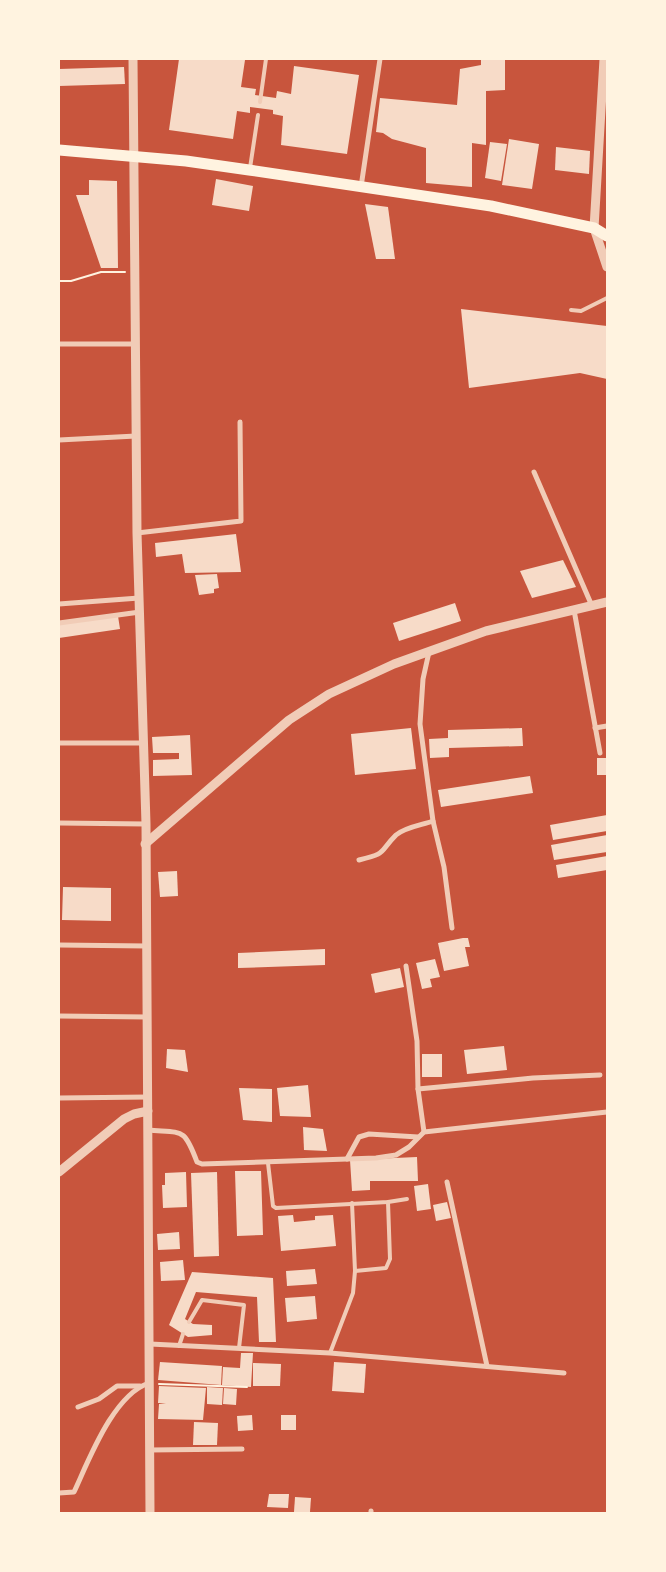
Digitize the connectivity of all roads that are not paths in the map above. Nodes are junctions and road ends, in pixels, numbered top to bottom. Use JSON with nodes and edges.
{"nodes":[{"id":1,"x":133,"y":59,"type":"edge"},
{"id":2,"x":266,"y":59,"type":"edge"},
{"id":3,"x":380,"y":59,"type":"edge"},
{"id":4,"x":604,"y":59,"type":"edge"},
{"id":5,"x":260,"y":102,"type":"dead end"},
{"id":6,"x":258,"y":115,"type":"dead end"},
{"id":7,"x":59,"y":150,"type":"edge"},
{"id":8,"x":136,"y":158,"type":"junction"},
{"id":9,"x":249,"y":170,"type":"junction"},
{"id":10,"x":361,"y":187,"type":"junction"},
{"id":11,"x":594,"y":228,"type":"junction"},
{"id":12,"x":607,"y":236,"type":"edge"},
{"id":13,"x":607,"y":267,"type":"edge"},
{"id":14,"x":607,"y":298,"type":"edge"},
{"id":15,"x":571,"y":310,"type":"dead end"},
{"id":16,"x":59,"y":344,"type":"edge"},
{"id":17,"x":135,"y":344,"type":"junction"},
{"id":18,"x":240,"y":422,"type":"dead end"},
{"id":19,"x":136,"y":436,"type":"junction"},
{"id":20,"x":59,"y":440,"type":"edge"},
{"id":21,"x":534,"y":472,"type":"dead end"},
{"id":22,"x":137,"y":533,"type":"junction"},
{"id":23,"x":139,"y":598,"type":"junction"},
{"id":24,"x":607,"y":602,"type":"edge"},
{"id":25,"x":59,"y":604,"type":"edge"},
{"id":26,"x":592,"y":606,"type":"junction"},
{"id":27,"x":574,"y":610,"type":"junction"},
{"id":28,"x":140,"y":612,"type":"junction"},
{"id":29,"x":59,"y":623,"type":"edge"},
{"id":30,"x":429,"y":651,"type":"junction"},
{"id":31,"x":607,"y":726,"type":"edge"},
{"id":32,"x":595,"y":728,"type":"junction"},
{"id":33,"x":59,"y":743,"type":"edge"},
{"id":34,"x":143,"y":743,"type":"junction"},
{"id":35,"x":600,"y":754,"type":"dead end"},
{"id":36,"x":433,"y":821,"type":"junction"},
{"id":37,"x":59,"y":823,"type":"edge"},
{"id":38,"x":146,"y":824,"type":"junction"},
{"id":39,"x":145,"y":844,"type":"junction"},
{"id":40,"x":359,"y":860,"type":"dead end"},
{"id":41,"x":452,"y":928,"type":"dead end"},
{"id":42,"x":59,"y":945,"type":"edge"},
{"id":43,"x":147,"y":946,"type":"junction"},
{"id":44,"x":406,"y":966,"type":"dead end"},
{"id":45,"x":59,"y":1016,"type":"edge"},
{"id":46,"x":147,"y":1017,"type":"junction"},
{"id":47,"x":600,"y":1075,"type":"dead end"},
{"id":48,"x":418,"y":1089,"type":"junction"},
{"id":49,"x":148,"y":1097,"type":"junction"},
{"id":50,"x":59,"y":1098,"type":"edge"},
{"id":51,"x":148,"y":1111,"type":"junction"},
{"id":52,"x":607,"y":1112,"type":"edge"},
{"id":53,"x":147,"y":1130,"type":"junction"},
{"id":54,"x":424,"y":1132,"type":"junction"},
{"id":55,"x":418,"y":1137,"type":"junction"},
{"id":56,"x":347,"y":1159,"type":"junction"},
{"id":57,"x":268,"y":1163,"type":"junction"},
{"id":58,"x":59,"y":1172,"type":"edge"},
{"id":59,"x":447,"y":1182,"type":"dead end"},
{"id":60,"x":407,"y":1198,"type":"dead end"},
{"id":61,"x":388,"y":1202,"type":"junction"},
{"id":62,"x":352,"y":1203,"type":"junction"},
{"id":63,"x":355,"y":1271,"type":"junction"},
{"id":64,"x":189,"y":1322,"type":"dead end"},
{"id":65,"x":182,"y":1334,"type":"dead end"},
{"id":66,"x":150,"y":1344,"type":"junction"},
{"id":67,"x":179,"y":1346,"type":"junction"},
{"id":68,"x":239,"y":1348,"type":"junction"},
{"id":69,"x":330,"y":1353,"type":"junction"},
{"id":70,"x":486,"y":1366,"type":"junction"},
{"id":71,"x":564,"y":1373,"type":"dead end"},
{"id":72,"x":144,"y":1384,"type":"junction"},
{"id":73,"x":78,"y":1407,"type":"dead end"},
{"id":74,"x":242,"y":1448,"type":"dead end"},
{"id":75,"x":149,"y":1450,"type":"junction"},
{"id":76,"x":59,"y":1493,"type":"edge"},
{"id":77,"x":150,"y":1513,"type":"edge"}],
"edges":[{"from":1,"to":8,"type":"street"},
{"from":2,"to":5,"type":"lane"},
{"from":3,"to":10,"type":"street"},
{"from":4,"to":11,"type":"street"},
{"from":6,"to":9,"type":"lane"},
{"from":7,"to":8,"type":"main road"},
{"from":8,"to":9,"type":"main road"},
{"from":8,"to":17,"type":"street"},
{"from":9,"to":10,"type":"main road"},
{"from":10,"to":11,"type":"main road"},
{"from":11,"to":12,"type":"main road"},
{"from":11,"to":13,"type":"street"},
{"from":14,"to":15,"type":"lane"},
{"from":16,"to":17,"type":"street"},
{"from":17,"to":19,"type":"street"},
{"from":18,"to":22,"type":"street"},
{"from":19,"to":20,"type":"street"},
{"from":19,"to":22,"type":"street"},
{"from":21,"to":26,"type":"street"},
{"from":22,"to":23,"type":"street"},
{"from":23,"to":25,"type":"street"},
{"from":23,"to":28,"type":"street"},
{"from":24,"to":26,"type":"street"},
{"from":26,"to":27,"type":"street"},
{"from":27,"to":30,"type":"street"},
{"from":27,"to":32,"type":"street"},
{"from":28,"to":29,"type":"street"},
{"from":28,"to":34,"type":"street"},
{"from":30,"to":36,"type":"street"},
{"from":30,"to":39,"type":"street"},
{"from":31,"to":32,"type":"street"},
{"from":32,"to":35,"type":"street"},
{"from":33,"to":34,"type":"street"},
{"from":34,"to":38,"type":"street"},
{"from":36,"to":40,"type":"street"},
{"from":36,"to":41,"type":"street"},
{"from":37,"to":38,"type":"street"},
{"from":38,"to":39,"type":"street"},
{"from":39,"to":43,"type":"street"},
{"from":42,"to":43,"type":"street"},
{"from":43,"to":46,"type":"street"},
{"from":44,"to":48,"type":"street"},
{"from":45,"to":46,"type":"street"},
{"from":46,"to":49,"type":"street"},
{"from":47,"to":48,"type":"street"},
{"from":48,"to":54,"type":"street"},
{"from":49,"to":50,"type":"street"},
{"from":49,"to":51,"type":"street"},
{"from":51,"to":53,"type":"street"},
{"from":51,"to":58,"type":"street"},
{"from":52,"to":54,"type":"street"},
{"from":53,"to":57,"type":"street"},
{"from":53,"to":66,"type":"street"},
{"from":54,"to":55,"type":"street"},
{"from":55,"to":56,"type":"street"},
{"from":55,"to":56,"type":"street"},
{"from":56,"to":57,"type":"street"},
{"from":57,"to":62,"type":"lane"},
{"from":59,"to":70,"type":"street"},
{"from":60,"to":61,"type":"lane"},
{"from":61,"to":62,"type":"lane"},
{"from":61,"to":63,"type":"lane"},
{"from":62,"to":63,"type":"lane"},
{"from":63,"to":69,"type":"lane"},
{"from":64,"to":68,"type":"lane"},
{"from":65,"to":67,"type":"lane"},
{"from":66,"to":67,"type":"street"},
{"from":66,"to":72,"type":"street"},
{"from":67,"to":68,"type":"street"},
{"from":68,"to":69,"type":"street"},
{"from":69,"to":70,"type":"street"},
{"from":70,"to":71,"type":"street"},
{"from":72,"to":73,"type":"street"},
{"from":72,"to":75,"type":"street"},
{"from":72,"to":76,"type":"street"},
{"from":74,"to":75,"type":"street"},
{"from":75,"to":77,"type":"street"}]}
